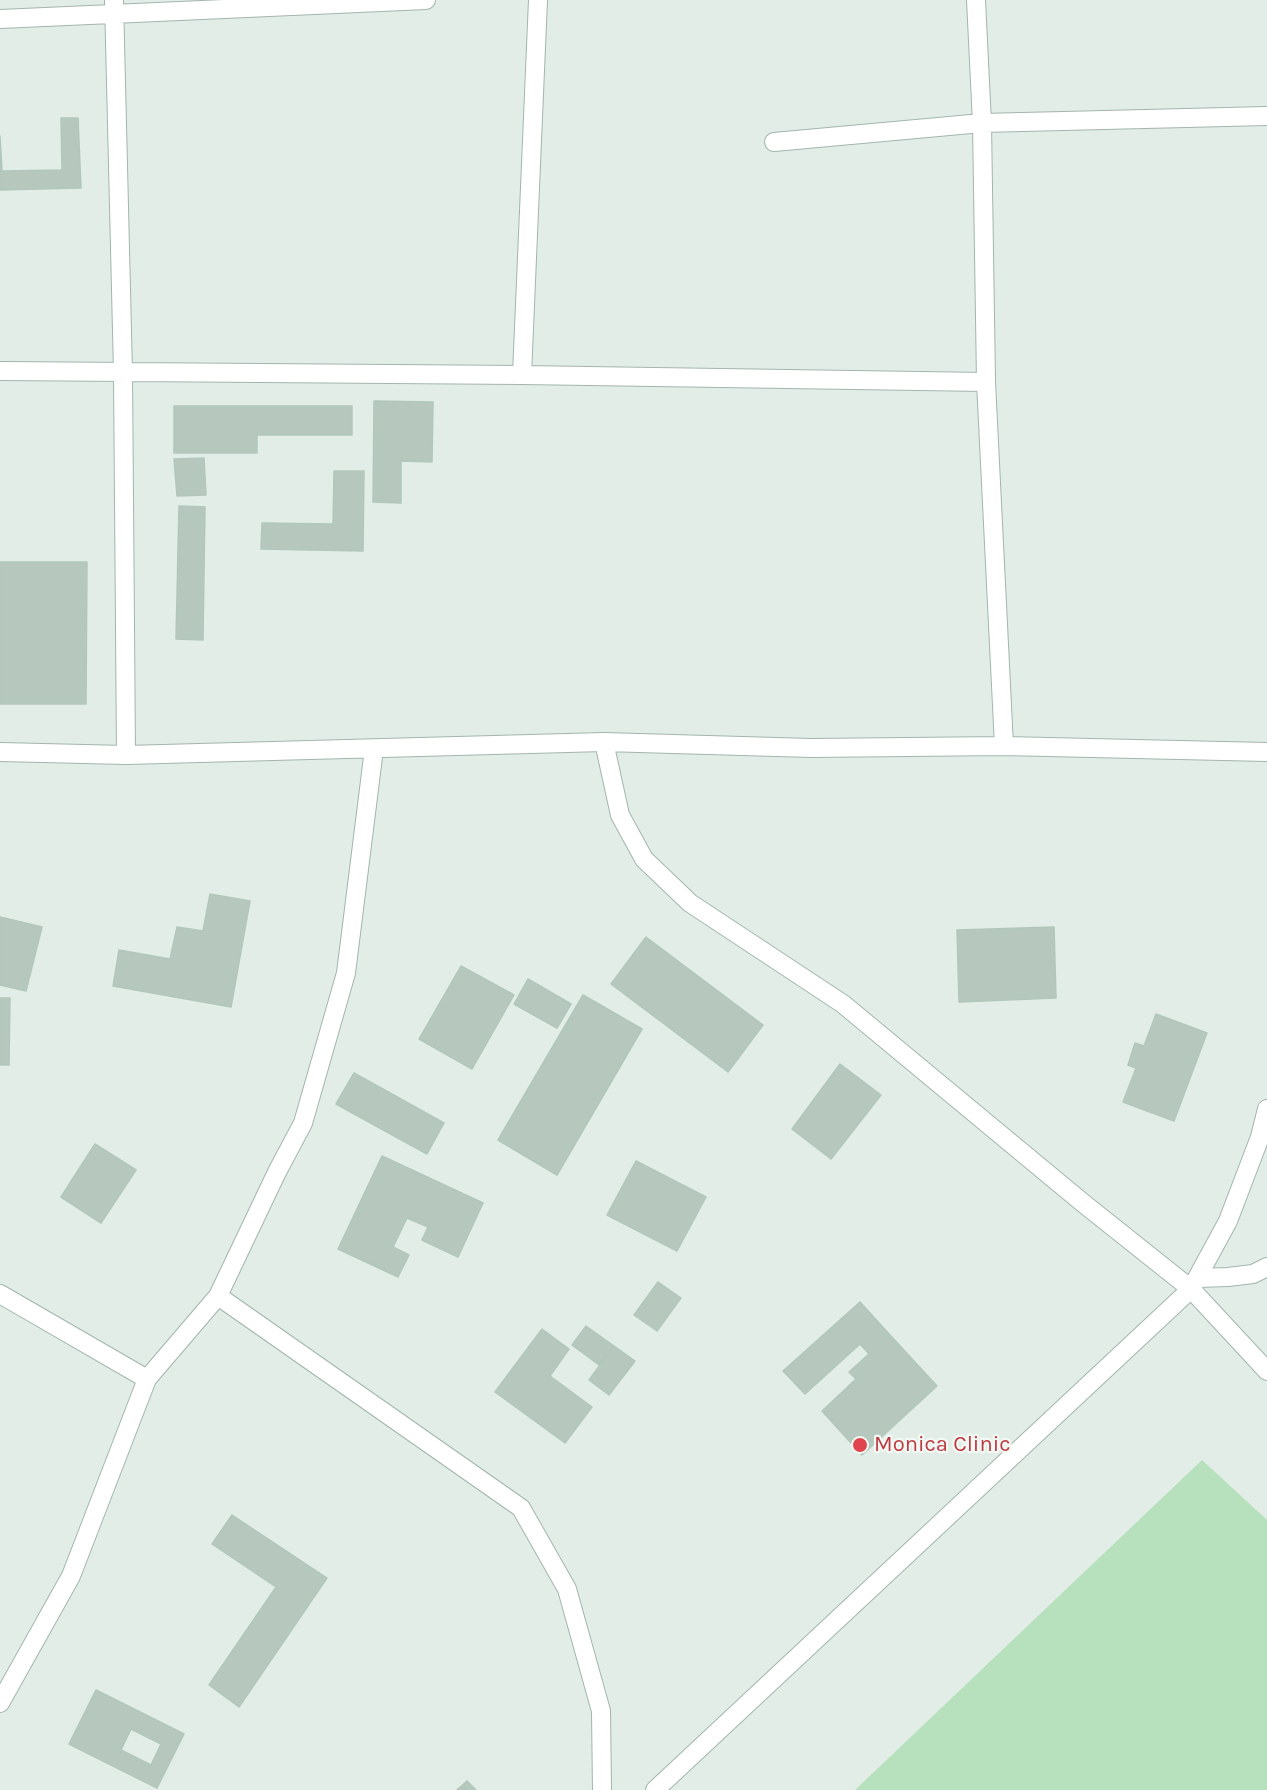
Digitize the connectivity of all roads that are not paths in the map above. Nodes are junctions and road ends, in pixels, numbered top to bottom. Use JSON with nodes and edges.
{"nodes":[{"id":1,"x":426,"y":0,"type":"edge"},
{"id":2,"x":538,"y":0,"type":"edge"},
{"id":3,"x":976,"y":0,"type":"edge"},
{"id":4,"x":114,"y":8,"type":"edge"},
{"id":5,"x":0,"y":19,"type":"edge"},
{"id":6,"x":1267,"y":116,"type":"edge"},
{"id":7,"x":982,"y":123,"type":"junction"},
{"id":8,"x":774,"y":142,"type":"dead end"},
{"id":9,"x":0,"y":371,"type":"edge"},
{"id":10,"x":123,"y":372,"type":"junction"},
{"id":11,"x":522,"y":375,"type":"junction"},
{"id":12,"x":986,"y":382,"type":"junction"},
{"id":13,"x":604,"y":742,"type":"junction"},
{"id":14,"x":1004,"y":746,"type":"junction"},
{"id":15,"x":374,"y":749,"type":"junction"},
{"id":16,"x":0,"y":752,"type":"edge"},
{"id":17,"x":1267,"y":752,"type":"edge"},
{"id":18,"x":126,"y":755,"type":"junction"},
{"id":19,"x":1267,"y":1109,"type":"edge"},
{"id":20,"x":1267,"y":1267,"type":"edge"},
{"id":21,"x":1194,"y":1283,"type":"junction"},
{"id":22,"x":0,"y":1294,"type":"edge"},
{"id":23,"x":218,"y":1296,"type":"junction"},
{"id":24,"x":1267,"y":1371,"type":"edge"},
{"id":25,"x":147,"y":1379,"type":"junction"},
{"id":26,"x":0,"y":1703,"type":"edge"},
{"id":27,"x":602,"y":1790,"type":"edge"},
{"id":28,"x":655,"y":1790,"type":"edge"}],
"edges":[{"from":1,"to":4,"type":"street"},
{"from":2,"to":11,"type":"street"},
{"from":3,"to":7,"type":"street"},
{"from":4,"to":5,"type":"street"},
{"from":4,"to":10,"type":"street"},
{"from":6,"to":7,"type":"street"},
{"from":7,"to":8,"type":"street"},
{"from":7,"to":12,"type":"street"},
{"from":9,"to":10,"type":"street"},
{"from":10,"to":11,"type":"street"},
{"from":10,"to":18,"type":"street"},
{"from":11,"to":12,"type":"street"},
{"from":12,"to":14,"type":"street"},
{"from":13,"to":14,"type":"street"},
{"from":13,"to":15,"type":"street"},
{"from":13,"to":21,"type":"street"},
{"from":14,"to":17,"type":"street"},
{"from":15,"to":18,"type":"street"},
{"from":15,"to":23,"type":"street"},
{"from":16,"to":18,"type":"street"},
{"from":19,"to":21,"type":"street"},
{"from":20,"to":21,"type":"street"},
{"from":21,"to":24,"type":"street"},
{"from":21,"to":28,"type":"street"},
{"from":22,"to":25,"type":"street"},
{"from":23,"to":25,"type":"street"},
{"from":23,"to":27,"type":"street"},
{"from":25,"to":26,"type":"street"}]}
